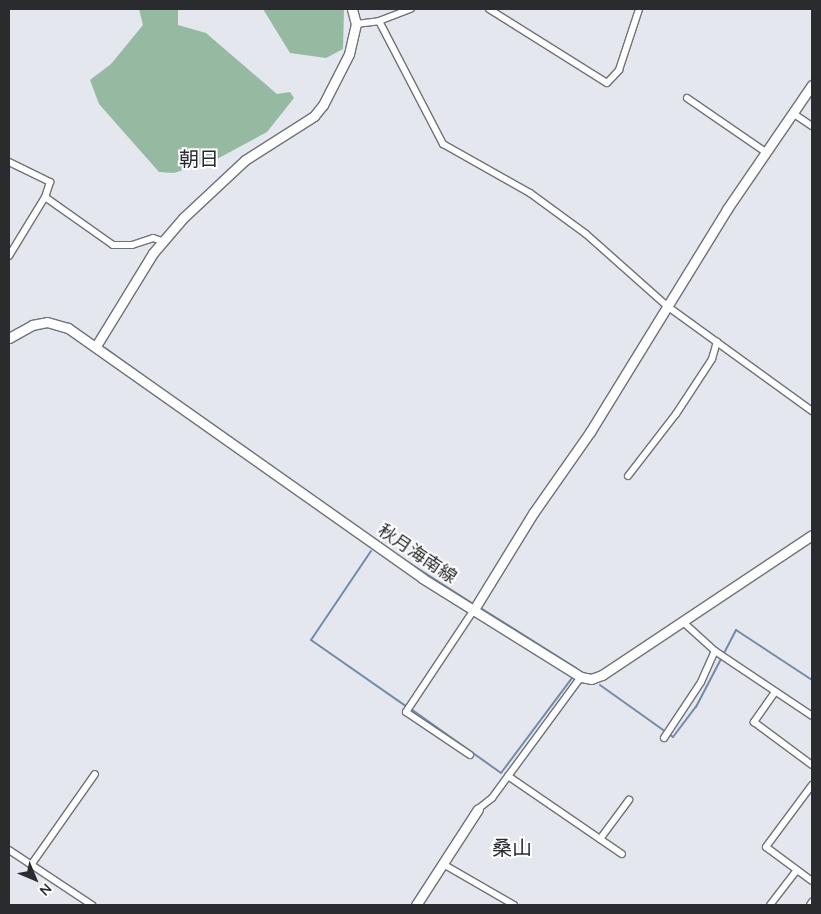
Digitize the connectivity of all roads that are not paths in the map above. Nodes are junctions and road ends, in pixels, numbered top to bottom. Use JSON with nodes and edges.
{"nodes":[{"id":1,"x":352,"y":9,"type":"edge"},
{"id":2,"x":411,"y":9,"type":"edge"},
{"id":3,"x":489,"y":9,"type":"edge"},
{"id":4,"x":639,"y":9,"type":"edge"},
{"id":5,"x":379,"y":20,"type":"junction"},
{"id":6,"x":356,"y":24,"type":"junction"},
{"id":7,"x":812,"y":85,"type":"edge"},
{"id":8,"x":687,"y":98,"type":"dead end"},
{"id":9,"x":794,"y":114,"type":"junction"},
{"id":10,"x":812,"y":126,"type":"edge"},
{"id":11,"x":767,"y":153,"type":"junction"},
{"id":12,"x":9,"y":162,"type":"edge"},
{"id":13,"x":45,"y":197,"type":"junction"},
{"id":14,"x":162,"y":240,"type":"junction"},
{"id":15,"x":9,"y":256,"type":"edge"},
{"id":16,"x":667,"y":306,"type":"junction"},
{"id":17,"x":9,"y":338,"type":"edge"},
{"id":18,"x":717,"y":342,"type":"junction"},
{"id":19,"x":96,"y":346,"type":"junction"},
{"id":20,"x":812,"y":411,"type":"edge"},
{"id":21,"x":628,"y":476,"type":"dead end"},
{"id":22,"x":812,"y":535,"type":"edge"},
{"id":23,"x":473,"y":611,"type":"junction"},
{"id":24,"x":683,"y":622,"type":"junction"},
{"id":25,"x":715,"y":651,"type":"junction"},
{"id":26,"x":582,"y":677,"type":"junction"},
{"id":27,"x":775,"y":692,"type":"junction"},
{"id":28,"x":812,"y":716,"type":"edge"},
{"id":29,"x":664,"y":738,"type":"dead end"},
{"id":30,"x":470,"y":755,"type":"dead end"},
{"id":31,"x":812,"y":765,"type":"edge"},
{"id":32,"x":95,"y":774,"type":"dead end"},
{"id":33,"x":508,"y":776,"type":"junction"},
{"id":34,"x":812,"y":785,"type":"edge"},
{"id":35,"x":810,"y":793,"type":"edge"},
{"id":36,"x":629,"y":800,"type":"dead end"},
{"id":37,"x":478,"y":809,"type":"joint"},
{"id":38,"x":600,"y":839,"type":"junction"},
{"id":39,"x":9,"y":850,"type":"edge"},
{"id":40,"x":622,"y":854,"type":"dead end"},
{"id":41,"x":443,"y":864,"type":"junction"},
{"id":42,"x":31,"y":865,"type":"junction"},
{"id":43,"x":797,"y":870,"type":"junction"},
{"id":44,"x":812,"y":880,"type":"edge"},
{"id":45,"x":812,"y":902,"type":"edge"},
{"id":46,"x":92,"y":905,"type":"edge"},
{"id":47,"x":416,"y":905,"type":"edge"},
{"id":48,"x":514,"y":905,"type":"edge"},
{"id":49,"x":770,"y":905,"type":"edge"},
{"id":50,"x":810,"y":905,"type":"edge"}],
"edges":[{"from":1,"to":6,"type":"street"},
{"from":2,"to":5,"type":"street"},
{"from":3,"to":4,"type":"street"},
{"from":5,"to":6,"type":"street"},
{"from":5,"to":16,"type":"street"},
{"from":6,"to":14,"type":"street"},
{"from":7,"to":9,"type":"street"},
{"from":8,"to":11,"type":"street"},
{"from":9,"to":10,"type":"street"},
{"from":9,"to":11,"type":"street"},
{"from":11,"to":16,"type":"street"},
{"from":12,"to":13,"type":"street"},
{"from":13,"to":14,"type":"street"},
{"from":13,"to":15,"type":"street"},
{"from":14,"to":19,"type":"street"},
{"from":16,"to":18,"type":"street"},
{"from":16,"to":23,"type":"street"},
{"from":17,"to":19,"type":"street","name":"秋月海南線"},
{"from":18,"to":20,"type":"street"},
{"from":18,"to":21,"type":"street"},
{"from":19,"to":23,"type":"street","name":"秋月海南線"},
{"from":22,"to":24,"type":"street"},
{"from":23,"to":26,"type":"street","name":"秋月海南線"},
{"from":23,"to":30,"type":"street"},
{"from":24,"to":25,"type":"street"},
{"from":24,"to":26,"type":"street"},
{"from":25,"to":27,"type":"street"},
{"from":25,"to":29,"type":"street"},
{"from":26,"to":33,"type":"street"},
{"from":27,"to":28,"type":"street"},
{"from":27,"to":31,"type":"street"},
{"from":32,"to":42,"type":"street"},
{"from":33,"to":37,"type":"street"},
{"from":33,"to":38,"type":"street"},
{"from":34,"to":35,"type":"street"},
{"from":35,"to":43,"type":"street"},
{"from":36,"to":38,"type":"street"},
{"from":37,"to":41,"type":"street"},
{"from":38,"to":40,"type":"street"},
{"from":39,"to":42,"type":"street"},
{"from":41,"to":47,"type":"street"},
{"from":41,"to":48,"type":"street"},
{"from":42,"to":46,"type":"street"},
{"from":43,"to":44,"type":"street"},
{"from":43,"to":49,"type":"street"},
{"from":45,"to":50,"type":"street"}]}
